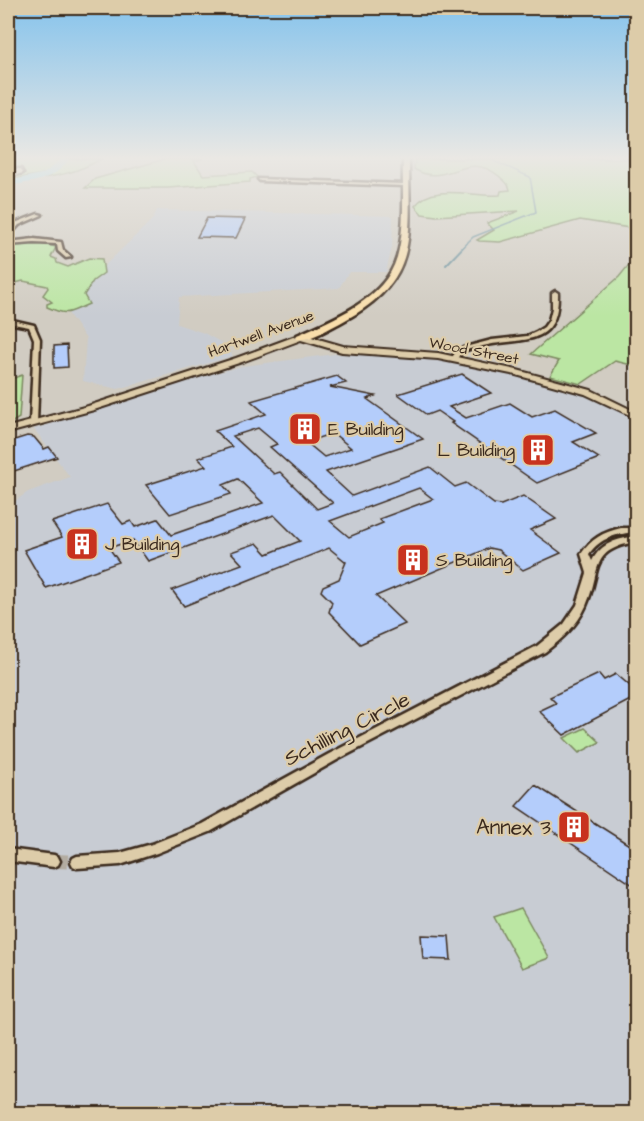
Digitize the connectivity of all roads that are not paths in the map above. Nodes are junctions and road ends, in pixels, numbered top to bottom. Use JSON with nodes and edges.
{"nodes":[{"id":1,"x":405,"y":211,"type":"edge"},
{"id":2,"x":40,"y":214,"type":"dead end"},
{"id":3,"x":8,"y":234,"type":"edge"},
{"id":4,"x":8,"y":244,"type":"edge"},
{"id":5,"x":68,"y":257,"type":"dead end"},
{"id":6,"x":555,"y":292,"type":"dead end"},
{"id":7,"x":8,"y":321,"type":"edge"},
{"id":8,"x":301,"y":337,"type":"junction"},
{"id":9,"x":454,"y":359,"type":"junction"},
{"id":10,"x":636,"y":415,"type":"edge"},
{"id":11,"x":34,"y":422,"type":"junction"},
{"id":12,"x":8,"y":430,"type":"edge"},
{"id":13,"x":636,"y":530,"type":"edge"},
{"id":14,"x":636,"y":539,"type":"edge"},
{"id":15,"x":590,"y":571,"type":"junction"},
{"id":16,"x":8,"y":855,"type":"edge"},
{"id":17,"x":54,"y":861,"type":"tunnel mouth"},
{"id":18,"x":77,"y":862,"type":"tunnel mouth"}],
"edges":[{"from":1,"to":8,"type":"main road","name":"Hartwell Avenue"},
{"from":2,"to":3,"type":"street"},
{"from":4,"to":5,"type":"street"},
{"from":6,"to":9,"type":"street"},
{"from":7,"to":11,"type":"street"},
{"from":8,"to":9,"type":"street","name":"Wood Street"},
{"from":8,"to":11,"type":"street","name":"Hartwell Avenue"},
{"from":9,"to":10,"type":"street","name":"Wood Street"},
{"from":11,"to":12,"type":"street","name":"Hartwell Avenue"},
{"from":13,"to":15,"type":"street","name":"Schilling Circle"},
{"from":14,"to":15,"type":"street","name":"Schilling Circle"},
{"from":15,"to":18,"type":"street","name":"Schilling Circle"},
{"from":16,"to":17,"type":"street"}]}
